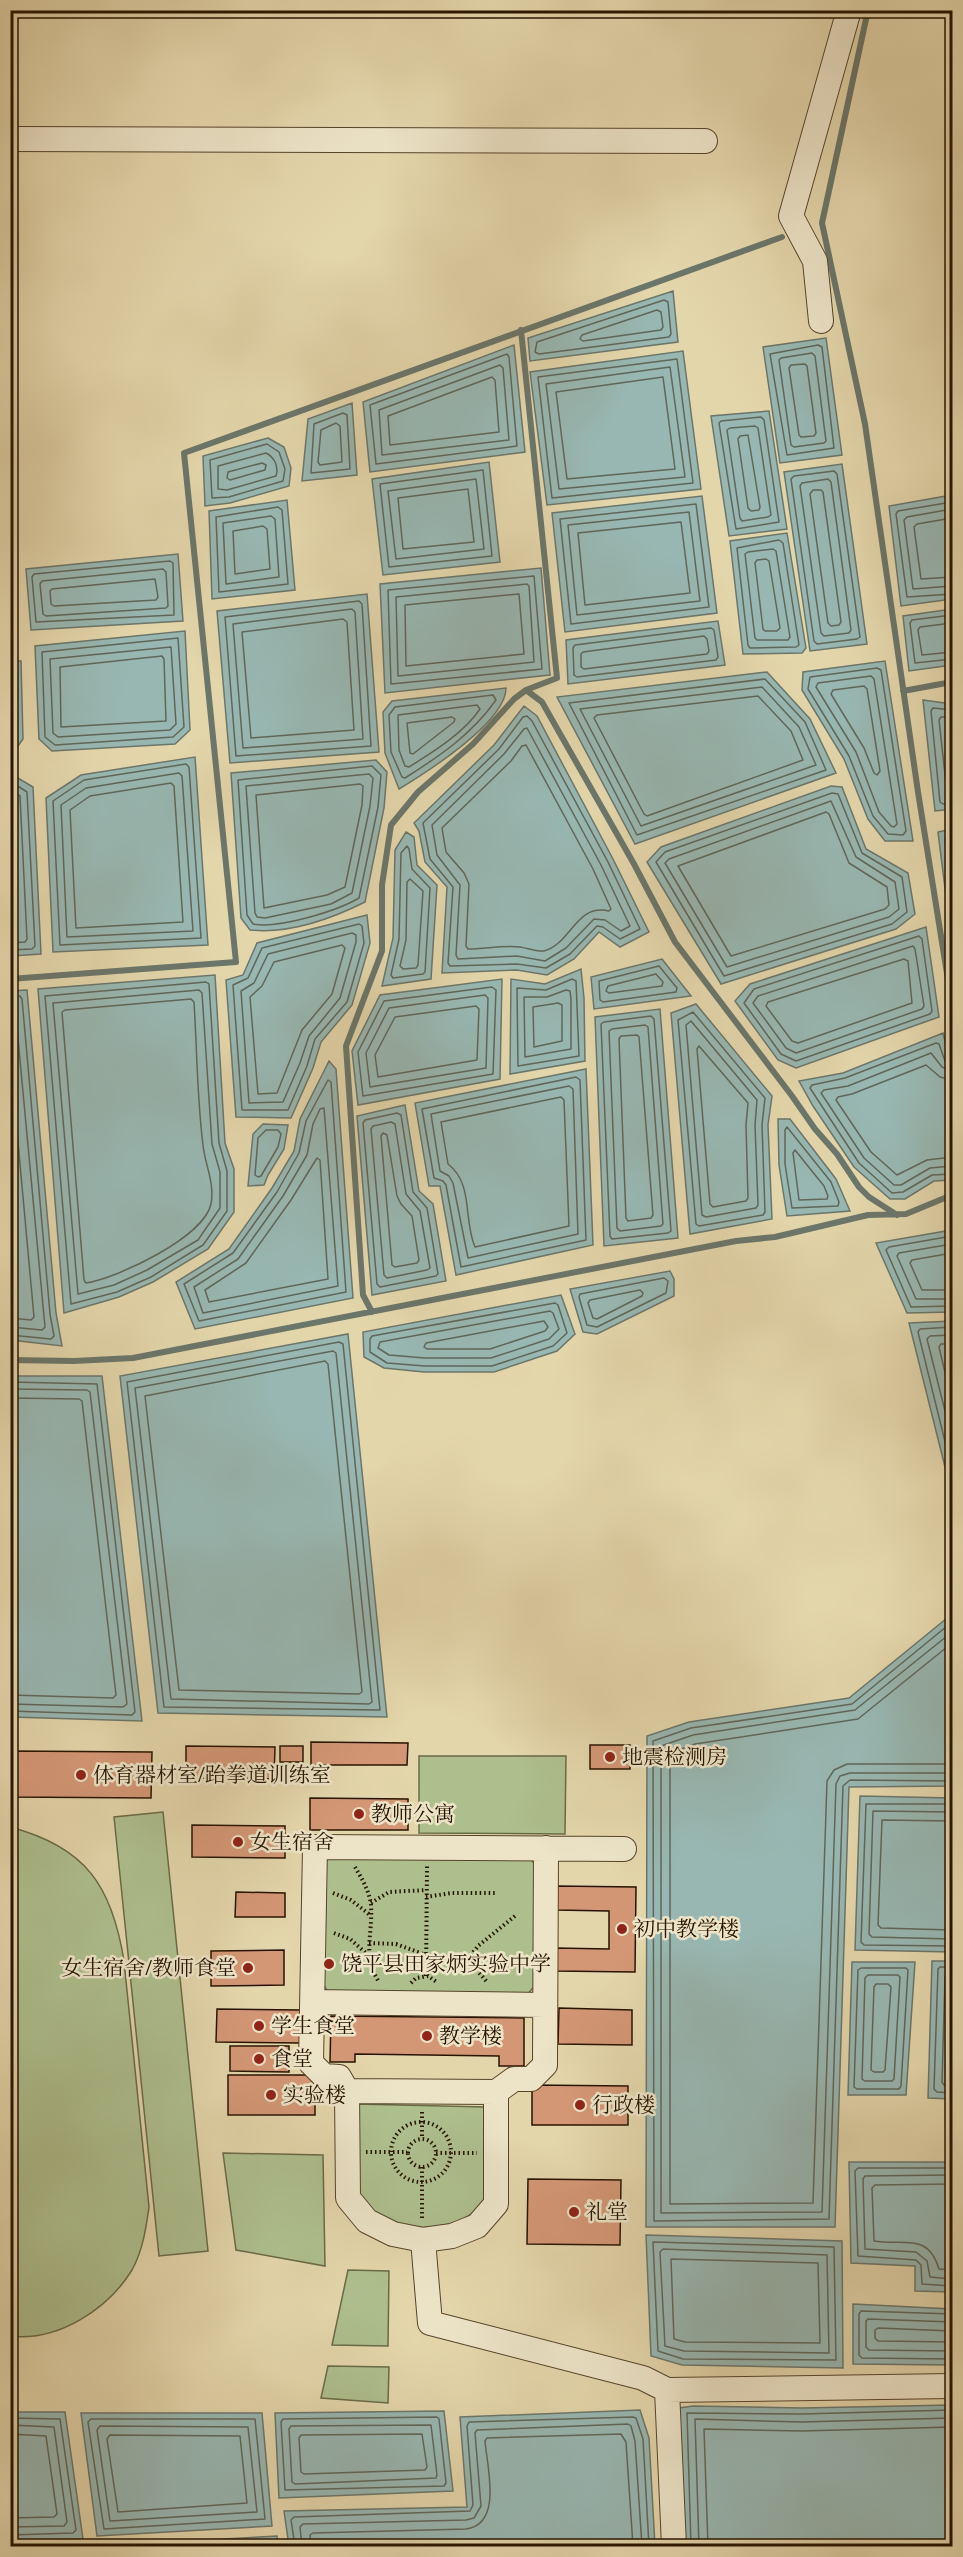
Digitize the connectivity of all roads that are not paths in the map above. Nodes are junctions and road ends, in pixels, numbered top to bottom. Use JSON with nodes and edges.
{"nodes":[{"id":1,"x":849,"y":10,"type":"edge"},
{"id":2,"x":10,"y":139,"type":"edge"},
{"id":3,"x":705,"y":141,"type":"dead end"},
{"id":4,"x":821,"y":321,"type":"dead end"},
{"id":5,"x":546,"y":1848,"type":"junction"},
{"id":6,"x":624,"y":1849,"type":"dead end"},
{"id":7,"x":313,"y":2002,"type":"junction"},
{"id":8,"x":545,"y":2006,"type":"junction"},
{"id":9,"x":347,"y":2091,"type":"junction"},
{"id":10,"x":496,"y":2092,"type":"junction"},
{"id":11,"x":423,"y":2240,"type":"junction"},
{"id":12,"x":952,"y":2386,"type":"edge"},
{"id":13,"x":667,"y":2390,"type":"junction"},
{"id":14,"x":674,"y":2547,"type":"edge"}],
"edges":[{"from":1,"to":4,"type":"street"},
{"from":2,"to":3,"type":"street"},
{"from":5,"to":6,"type":"street"},
{"from":5,"to":7,"type":"street"},
{"from":5,"to":8,"type":"street"},
{"from":7,"to":8,"type":"street"},
{"from":7,"to":9,"type":"street"},
{"from":8,"to":10,"type":"street"},
{"from":9,"to":10,"type":"street"},
{"from":9,"to":11,"type":"street"},
{"from":10,"to":11,"type":"street"},
{"from":11,"to":13,"type":"street"},
{"from":12,"to":13,"type":"street"},
{"from":13,"to":14,"type":"street"}]}
